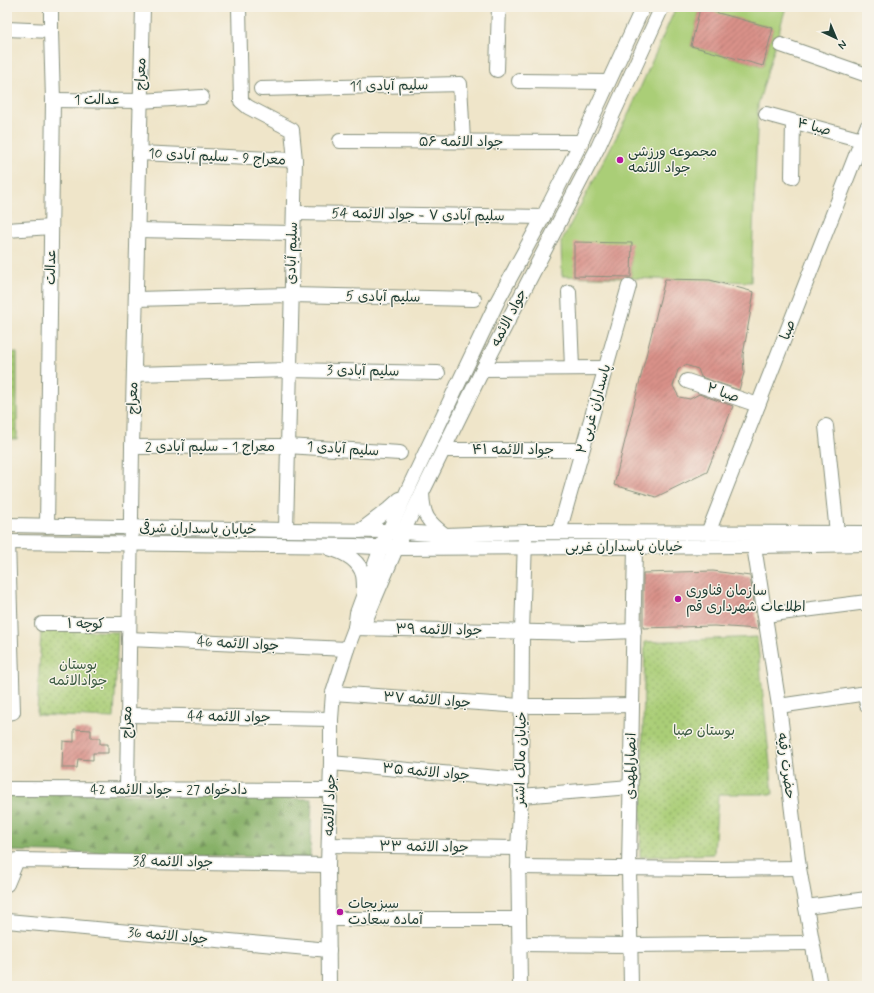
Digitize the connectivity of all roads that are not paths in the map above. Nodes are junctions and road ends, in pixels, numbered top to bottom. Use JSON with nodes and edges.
{"nodes":[{"id":1,"x":52,"y":7,"type":"edge"},
{"id":2,"x":143,"y":7,"type":"edge"},
{"id":3,"x":239,"y":7,"type":"edge"},
{"id":4,"x":500,"y":7,"type":"edge"},
{"id":5,"x":643,"y":7,"type":"edge"},
{"id":6,"x":662,"y":7,"type":"edge"},
{"id":7,"x":7,"y":29,"type":"edge"},
{"id":8,"x":51,"y":31,"type":"junction"},
{"id":9,"x":781,"y":45,"type":"dead end"},
{"id":10,"x":497,"y":70,"type":"dead end"},
{"id":11,"x":867,"y":75,"type":"edge"},
{"id":12,"x":519,"y":81,"type":"dead end"},
{"id":13,"x":608,"y":82,"type":"junction"},
{"id":14,"x":261,"y":88,"type":"dead end"},
{"id":15,"x":202,"y":97,"type":"dead end"},
{"id":16,"x":53,"y":100,"type":"junction"},
{"id":17,"x":140,"y":101,"type":"junction"},
{"id":18,"x":766,"y":114,"type":"dead end"},
{"id":19,"x":793,"y":122,"type":"junction"},
{"id":20,"x":867,"y":127,"type":"edge"},
{"id":21,"x":862,"y":140,"type":"junction"},
{"id":22,"x":340,"y":141,"type":"dead end"},
{"id":23,"x":463,"y":142,"type":"junction"},
{"id":24,"x":581,"y":142,"type":"junction"},
{"id":25,"x":139,"y":153,"type":"junction"},
{"id":26,"x":295,"y":160,"type":"junction"},
{"id":27,"x":792,"y":177,"type":"dead end"},
{"id":28,"x":294,"y":213,"type":"junction"},
{"id":29,"x":543,"y":217,"type":"junction"},
{"id":30,"x":52,"y":227,"type":"junction"},
{"id":31,"x":7,"y":230,"type":"edge"},
{"id":32,"x":137,"y":230,"type":"junction"},
{"id":33,"x":293,"y":232,"type":"junction"},
{"id":34,"x":629,"y":286,"type":"dead end"},
{"id":35,"x":569,"y":292,"type":"dead end"},
{"id":36,"x":291,"y":295,"type":"junction"},
{"id":37,"x":136,"y":299,"type":"junction"},
{"id":38,"x":474,"y":299,"type":"dead end"},
{"id":39,"x":572,"y":368,"type":"junction"},
{"id":40,"x":605,"y":368,"type":"junction"},
{"id":41,"x":483,"y":369,"type":"junction"},
{"id":42,"x":289,"y":370,"type":"junction"},
{"id":43,"x":438,"y":373,"type":"dead end"},
{"id":44,"x":134,"y":374,"type":"junction"},
{"id":45,"x":687,"y":381,"type":"dead end"},
{"id":46,"x":758,"y":405,"type":"junction"},
{"id":47,"x":826,"y":426,"type":"dead end"},
{"id":48,"x":287,"y":446,"type":"junction"},
{"id":49,"x":132,"y":447,"type":"junction"},
{"id":50,"x":444,"y":450,"type":"junction"},
{"id":51,"x":582,"y":450,"type":"junction"},
{"id":52,"x":400,"y":453,"type":"dead end"},
{"id":53,"x":422,"y":493,"type":"junction"},
{"id":54,"x":405,"y":495,"type":"junction"},
{"id":55,"x":7,"y":525,"type":"edge"},
{"id":56,"x":47,"y":526,"type":"junction"},
{"id":57,"x":130,"y":528,"type":"junction"},
{"id":58,"x":286,"y":530,"type":"junction"},
{"id":59,"x":360,"y":531,"type":"junction"},
{"id":60,"x":396,"y":531,"type":"junction"},
{"id":61,"x":526,"y":532,"type":"junction"},
{"id":62,"x":559,"y":532,"type":"junction"},
{"id":63,"x":708,"y":533,"type":"junction"},
{"id":64,"x":837,"y":533,"type":"junction"},
{"id":65,"x":867,"y":533,"type":"edge"},
{"id":66,"x":444,"y":535,"type":"junction"},
{"id":67,"x":7,"y":542,"type":"edge"},
{"id":68,"x":130,"y":542,"type":"junction"},
{"id":69,"x":867,"y":544,"type":"edge"},
{"id":70,"x":321,"y":545,"type":"junction"},
{"id":71,"x":635,"y":546,"type":"junction"},
{"id":72,"x":754,"y":546,"type":"junction"},
{"id":73,"x":381,"y":548,"type":"junction"},
{"id":74,"x":396,"y":548,"type":"junction"},
{"id":75,"x":524,"y":548,"type":"junction"},
{"id":76,"x":364,"y":595,"type":"junction"},
{"id":77,"x":867,"y":602,"type":"edge"},
{"id":78,"x":765,"y":615,"type":"junction"},
{"id":79,"x":42,"y":624,"type":"dead end"},
{"id":80,"x":129,"y":624,"type":"junction"},
{"id":81,"x":355,"y":628,"type":"junction"},
{"id":82,"x":634,"y":631,"type":"junction"},
{"id":83,"x":522,"y":632,"type":"junction"},
{"id":84,"x":129,"y":639,"type":"junction"},
{"id":85,"x":347,"y":649,"type":"junction"},
{"id":86,"x":333,"y":693,"type":"junction"},
{"id":87,"x":866,"y":697,"type":"edge"},
{"id":88,"x":632,"y":705,"type":"junction"},
{"id":89,"x":521,"y":706,"type":"junction"},
{"id":90,"x":779,"y":706,"type":"junction"},
{"id":91,"x":7,"y":713,"type":"edge"},
{"id":92,"x":128,"y":715,"type":"junction"},
{"id":93,"x":331,"y":719,"type":"junction"},
{"id":94,"x":331,"y":763,"type":"junction"},
{"id":95,"x":520,"y":780,"type":"junction"},
{"id":96,"x":630,"y":787,"type":"junction"},
{"id":97,"x":7,"y":789,"type":"edge"},
{"id":98,"x":127,"y":790,"type":"junction"},
{"id":99,"x":330,"y":790,"type":"junction"},
{"id":100,"x":520,"y":796,"type":"junction"},
{"id":101,"x":329,"y":845,"type":"junction"},
{"id":102,"x":518,"y":848,"type":"junction"},
{"id":103,"x":328,"y":865,"type":"junction"},
{"id":104,"x":518,"y":867,"type":"junction"},
{"id":105,"x":629,"y":868,"type":"junction"},
{"id":106,"x":799,"y":868,"type":"junction"},
{"id":107,"x":7,"y":884,"type":"edge"},
{"id":108,"x":867,"y":899,"type":"edge"},
{"id":109,"x":806,"y":907,"type":"junction"},
{"id":110,"x":520,"y":918,"type":"junction"},
{"id":111,"x":329,"y":919,"type":"junction"},
{"id":112,"x":7,"y":921,"type":"edge"},
{"id":113,"x":811,"y":943,"type":"junction"},
{"id":114,"x":520,"y":944,"type":"junction"},
{"id":115,"x":631,"y":945,"type":"junction"},
{"id":116,"x":329,"y":950,"type":"junction"},
{"id":117,"x":329,"y":986,"type":"edge"},
{"id":118,"x":520,"y":986,"type":"edge"},
{"id":119,"x":631,"y":986,"type":"edge"},
{"id":120,"x":820,"y":986,"type":"edge"}],
"edges":[{"from":1,"to":8,"type":"street","name":"عدالت"},
{"from":2,"to":17,"type":"street","name":"معراج"},
{"from":3,"to":26,"type":"street","name":"سلیم آبادی"},
{"from":4,"to":10,"type":"street"},
{"from":5,"to":13,"type":"street","name":"جواد الائمه"},
{"from":6,"to":41,"type":"street","name":"جواد الائمه"},
{"from":7,"to":8,"type":"street"},
{"from":8,"to":16,"type":"street","name":"عدالت"},
{"from":9,"to":11,"type":"street"},
{"from":12,"to":13,"type":"street"},
{"from":13,"to":24,"type":"street","name":"جواد الائمه"},
{"from":14,"to":23,"type":"street","name":"سلیم آبادی 11"},
{"from":15,"to":17,"type":"street","name":"عدالت 1"},
{"from":16,"to":17,"type":"street","name":"عدالت 1"},
{"from":16,"to":30,"type":"street","name":"عدالت"},
{"from":17,"to":25,"type":"street","name":"معراج"},
{"from":18,"to":19,"type":"street","name":"صبا ۴"},
{"from":19,"to":21,"type":"street","name":"صبا ۴"},
{"from":19,"to":27,"type":"street"},
{"from":20,"to":21,"type":"street","name":"صبا"},
{"from":21,"to":46,"type":"street","name":"صبا"},
{"from":22,"to":23,"type":"street","name":"جواد الائمه ۵۶"},
{"from":23,"to":24,"type":"street","name":"جواد الائمه ۵۶"},
{"from":24,"to":29,"type":"street","name":"جواد الائمه"},
{"from":25,"to":26,"type":"street","name":"معراج 9 - سلیم آبادی 10"},
{"from":25,"to":32,"type":"street","name":"معراج"},
{"from":26,"to":28,"type":"street","name":"سلیم آبادی"},
{"from":28,"to":29,"type":"street","name":"سلیم آبادی ۷ - جواد الائمه 54"},
{"from":28,"to":33,"type":"street","name":"سلیم آبادی"},
{"from":29,"to":54,"type":"street","name":"جواد الائمه"},
{"from":30,"to":31,"type":"street"},
{"from":30,"to":56,"type":"street","name":"عدالت"},
{"from":32,"to":33,"type":"street"},
{"from":32,"to":37,"type":"street","name":"معراج"},
{"from":33,"to":36,"type":"street","name":"سلیم آبادی"},
{"from":34,"to":40,"type":"street","name":"پاسداران غربی ۲"},
{"from":35,"to":39,"type":"street"},
{"from":36,"to":37,"type":"street","name":"سلیم آبادی 5"},
{"from":36,"to":38,"type":"street","name":"سلیم آبادی 5"},
{"from":36,"to":42,"type":"street","name":"سلیم آبادی"},
{"from":37,"to":44,"type":"street","name":"معراج"},
{"from":39,"to":40,"type":"street"},
{"from":39,"to":41,"type":"street"},
{"from":40,"to":51,"type":"street","name":"پاسداران غربی ۲"},
{"from":41,"to":50,"type":"street","name":"جواد الائمه"},
{"from":42,"to":43,"type":"street","name":"سلیم آبادی 3"},
{"from":42,"to":44,"type":"street","name":"سلیم آبادی 3"},
{"from":42,"to":48,"type":"street","name":"سلیم آبادی"},
{"from":44,"to":49,"type":"street","name":"معراج"},
{"from":45,"to":46,"type":"street","name":"صبا ۲"},
{"from":46,"to":63,"type":"street","name":"صبا"},
{"from":47,"to":64,"type":"street"},
{"from":48,"to":49,"type":"street","name":"معراج 1 - سلیم آبادی 2"},
{"from":48,"to":52,"type":"street","name":"سلیم آبادی 1"},
{"from":48,"to":58,"type":"street","name":"سلیم آبادی"},
{"from":49,"to":57,"type":"street","name":"معراج"},
{"from":50,"to":51,"type":"street","name":"جواد الائمه ۴۱"},
{"from":50,"to":53,"type":"street","name":"جواد الائمه"},
{"from":51,"to":62,"type":"street","name":"پاسداران غربی ۲"},
{"from":53,"to":60,"type":"street","name":"جواد الائمه"},
{"from":53,"to":66,"type":"street"},
{"from":54,"to":59,"type":"street"},
{"from":54,"to":60,"type":"street","name":"جواد الائمه"},
{"from":55,"to":56,"type":"street","name":"خیابان پاسداران شرقی"},
{"from":56,"to":57,"type":"street","name":"خیابان پاسداران شرقی"},
{"from":57,"to":58,"type":"street","name":"خیابان پاسداران شرقی"},
{"from":57,"to":68,"type":"street","name":"معراج"},
{"from":58,"to":59,"type":"street","name":"خیابان پاسداران شرقی"},
{"from":59,"to":60,"type":"street","name":"خیابان پاسداران شرقی"},
{"from":60,"to":66,"type":"street","name":"خیابان پاسداران غربی"},
{"from":60,"to":73,"type":"street","name":"جواد الائمه"},
{"from":60,"to":74,"type":"street","name":"جواد الائمه"},
{"from":61,"to":62,"type":"street","name":"خیابان پاسداران غربی"},
{"from":61,"to":66,"type":"street","name":"خیابان پاسداران غربی"},
{"from":61,"to":75,"type":"street","name":"خیابان مالک اشتر"},
{"from":62,"to":63,"type":"street","name":"خیابان پاسداران غربی"},
{"from":63,"to":64,"type":"street","name":"خیابان پاسداران غربی"},
{"from":64,"to":65,"type":"street","name":"خیابان پاسداران غربی"},
{"from":67,"to":68,"type":"street","name":"خیابان پاسداران شرقی"},
{"from":67,"to":91,"type":"street"},
{"from":68,"to":70,"type":"street","name":"خیابان پاسداران شرقی"},
{"from":68,"to":80,"type":"street","name":"معراج"},
{"from":69,"to":72,"type":"street","name":"خیابان پاسداران غربی"},
{"from":70,"to":73,"type":"street","name":"خیابان پاسداران شرقی"},
{"from":70,"to":76,"type":"street"},
{"from":71,"to":72,"type":"street","name":"خیابان پاسداران غربی"},
{"from":71,"to":75,"type":"street","name":"خیابان پاسداران غربی"},
{"from":71,"to":82,"type":"street","name":"انصارالمهدی"},
{"from":72,"to":78,"type":"street","name":"حضرت رقیه"},
{"from":73,"to":74,"type":"street","name":"خیابان پاسداران غربی"},
{"from":73,"to":76,"type":"street","name":"جواد الائمه"},
{"from":74,"to":75,"type":"street","name":"خیابان پاسداران غربی"},
{"from":74,"to":81,"type":"street","name":"جواد الائمه"},
{"from":75,"to":83,"type":"street","name":"خیابان مالک اشتر"},
{"from":76,"to":81,"type":"street","name":"جواد الائمه"},
{"from":77,"to":78,"type":"street"},
{"from":78,"to":90,"type":"street","name":"حضرت رقیه"},
{"from":79,"to":80,"type":"street","name":"کوچه ۱"},
{"from":80,"to":84,"type":"street","name":"معراج"},
{"from":81,"to":83,"type":"street","name":"جواد الائمه ۳۹"},
{"from":81,"to":85,"type":"street","name":"جواد الائمه"},
{"from":82,"to":83,"type":"street","name":"جواد الائمه ۳۹"},
{"from":82,"to":88,"type":"street","name":"انصارالمهدی"},
{"from":83,"to":89,"type":"street","name":"خیابان مالک اشتر"},
{"from":84,"to":85,"type":"street","name":"جواد الائمه 46"},
{"from":84,"to":92,"type":"street","name":"معراج"},
{"from":85,"to":86,"type":"street","name":"جواد الائمه"},
{"from":86,"to":89,"type":"street","name":"جواد الائمه ۳۷"},
{"from":86,"to":93,"type":"street","name":"جواد الائمه"},
{"from":87,"to":90,"type":"street"},
{"from":88,"to":89,"type":"street","name":"جواد الائمه ۳۷"},
{"from":88,"to":96,"type":"street","name":"انصارالمهدی"},
{"from":89,"to":95,"type":"street","name":"خیابان مالک اشتر"},
{"from":90,"to":106,"type":"street","name":"حضرت رقیه"},
{"from":92,"to":93,"type":"street","name":"جواد الائمه 44"},
{"from":92,"to":98,"type":"street","name":"معراج"},
{"from":93,"to":94,"type":"street","name":"جواد الائمه"},
{"from":94,"to":95,"type":"street","name":"جواد الائمه ۳۵"},
{"from":94,"to":99,"type":"street","name":"جواد الائمه"},
{"from":95,"to":100,"type":"street","name":"خیابان مالک اشتر"},
{"from":96,"to":100,"type":"street"},
{"from":96,"to":105,"type":"street","name":"انصارالمهدی"},
{"from":97,"to":98,"type":"street","name":"دادخواه 27 - جواد الائمه 42"},
{"from":98,"to":99,"type":"street","name":"دادخواه 27 - جواد الائمه 42"},
{"from":99,"to":101,"type":"street","name":"جواد الائمه"},
{"from":100,"to":102,"type":"street","name":"خیابان مالک اشتر"},
{"from":101,"to":102,"type":"street","name":"جواد الائمه ۳۳"},
{"from":101,"to":103,"type":"street","name":"جواد الائمه"},
{"from":102,"to":104,"type":"street","name":"خیابان مالک اشتر"},
{"from":103,"to":107,"type":"street","name":"جواد الائمه 38"},
{"from":103,"to":111,"type":"street","name":"جواد الائمه"},
{"from":104,"to":105,"type":"street"},
{"from":104,"to":110,"type":"street","name":"خیابان مالک اشتر"},
{"from":105,"to":106,"type":"street"},
{"from":105,"to":115,"type":"street","name":"انصارالمهدی"},
{"from":106,"to":109,"type":"street","name":"حضرت رقیه"},
{"from":108,"to":109,"type":"street"},
{"from":109,"to":113,"type":"street","name":"حضرت رقیه"},
{"from":110,"to":111,"type":"street"},
{"from":110,"to":114,"type":"street","name":"خیابان مالک اشتر"},
{"from":111,"to":116,"type":"street","name":"جواد الائمه"},
{"from":112,"to":116,"type":"street","name":"جواد الائمه 36"},
{"from":113,"to":115,"type":"street"},
{"from":113,"to":120,"type":"street","name":"حضرت رقیه"},
{"from":114,"to":115,"type":"street"},
{"from":114,"to":118,"type":"street","name":"خیابان مالک اشتر"},
{"from":115,"to":119,"type":"street","name":"انصارالمهدی"},
{"from":116,"to":117,"type":"street","name":"جواد الائمه"}]}
